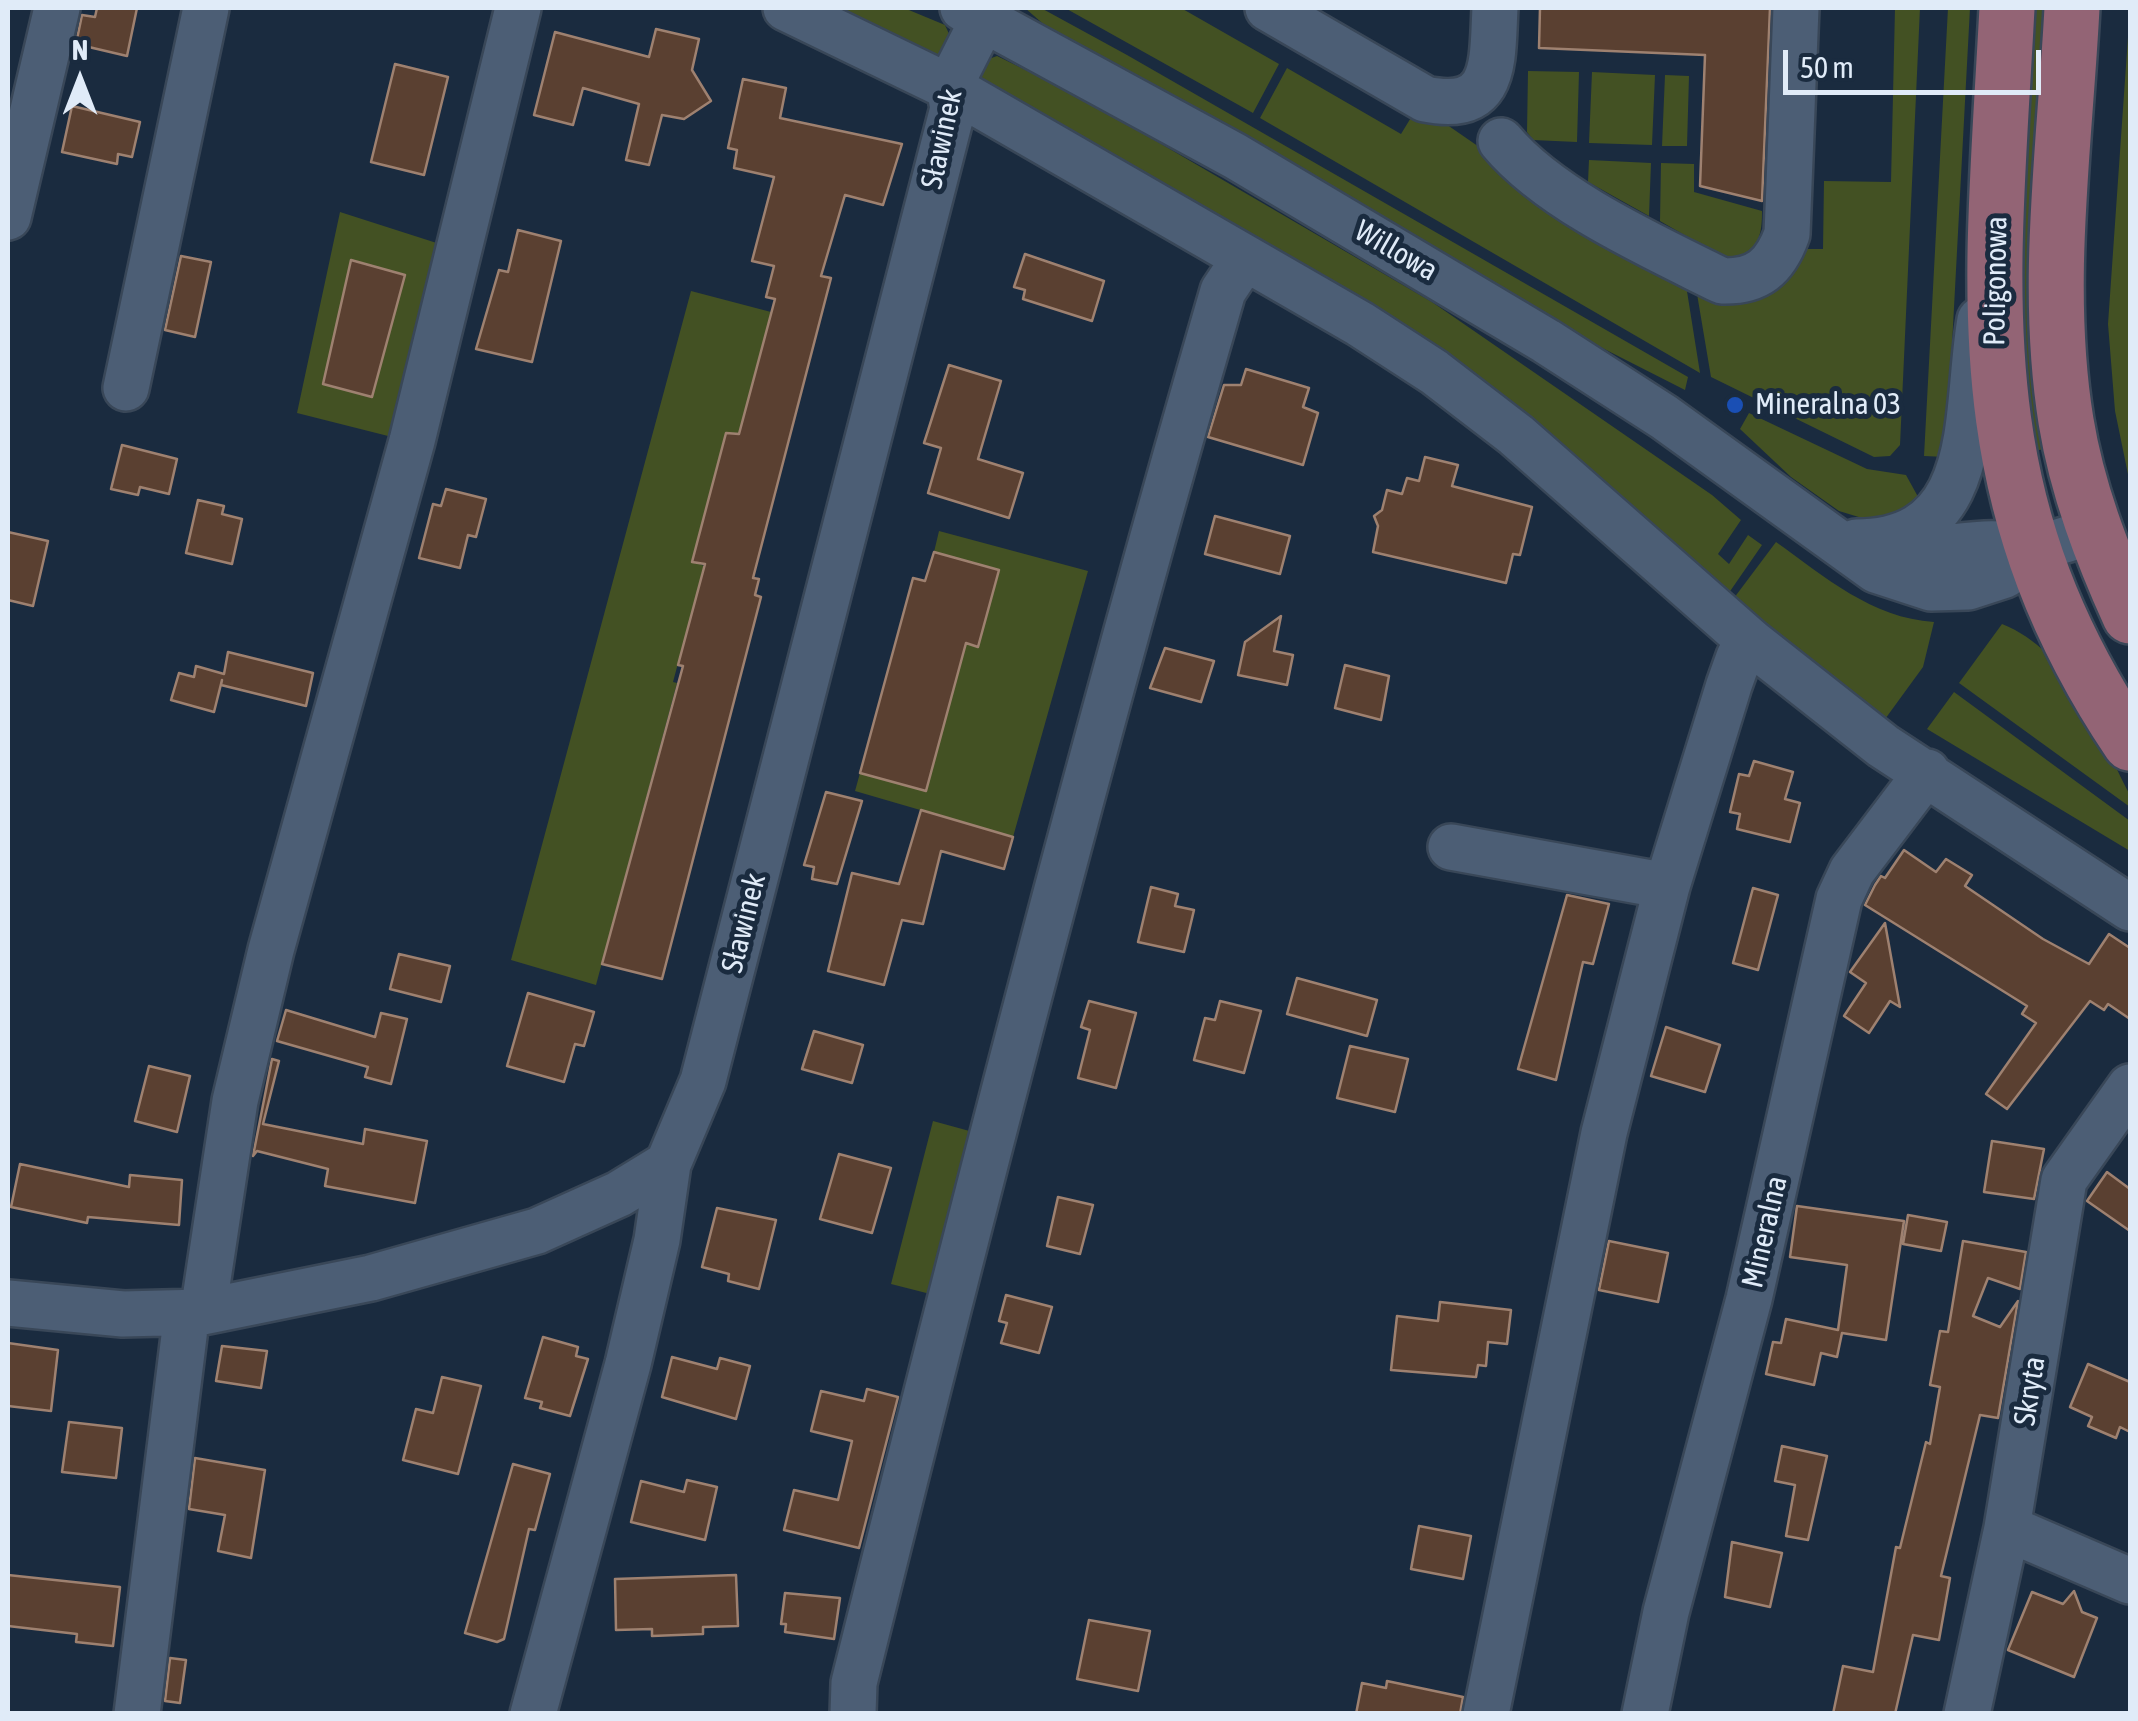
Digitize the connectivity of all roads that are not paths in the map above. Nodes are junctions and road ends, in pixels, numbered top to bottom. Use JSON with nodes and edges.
{"nodes":[{"id":1,"x":57,"y":8,"type":"edge"},
{"id":2,"x":206,"y":8,"type":"edge"},
{"id":3,"x":518,"y":8,"type":"edge"},
{"id":4,"x":786,"y":8,"type":"edge"},
{"id":5,"x":1268,"y":8,"type":"edge"},
{"id":6,"x":1494,"y":8,"type":"edge"},
{"id":7,"x":1796,"y":8,"type":"edge"},
{"id":8,"x":2007,"y":8,"type":"edge"},
{"id":9,"x":2072,"y":8,"type":"edge"},
{"id":10,"x":978,"y":11,"type":"edge"},
{"id":11,"x":949,"y":87,"type":"junction"},
{"id":12,"x":1488,"y":124,"type":"junction"},
{"id":13,"x":8,"y":217,"type":"edge"},
{"id":14,"x":1245,"y":258,"type":"junction"},
{"id":15,"x":1994,"y":264,"type":"junction"},
{"id":16,"x":126,"y":388,"type":"dead end"},
{"id":17,"x":1812,"y":523,"type":"junction"},
{"id":18,"x":2094,"y":531,"type":"junction"},
{"id":19,"x":1856,"y":542,"type":"junction"},
{"id":20,"x":2032,"y":550,"type":"junction"},
{"id":21,"x":2130,"y":616,"type":"edge"},
{"id":22,"x":1751,"y":642,"type":"junction"},
{"id":23,"x":2130,"y":742,"type":"edge"},
{"id":24,"x":1927,"y":772,"type":"junction"},
{"id":25,"x":1451,"y":846,"type":"dead end"},
{"id":26,"x":1668,"y":886,"type":"junction"},
{"id":27,"x":2130,"y":908,"type":"edge"},
{"id":28,"x":2130,"y":1086,"type":"edge"},
{"id":29,"x":668,"y":1164,"type":"junction"},
{"id":30,"x":8,"y":1304,"type":"edge"},
{"id":31,"x":195,"y":1312,"type":"junction"},
{"id":32,"x":2008,"y":1528,"type":"junction"},
{"id":33,"x":2130,"y":1581,"type":"edge"},
{"id":34,"x":137,"y":1714,"type":"edge"},
{"id":35,"x":534,"y":1714,"type":"edge"},
{"id":36,"x":852,"y":1714,"type":"edge"},
{"id":37,"x":1486,"y":1714,"type":"edge"},
{"id":38,"x":1645,"y":1714,"type":"edge"},
{"id":39,"x":1967,"y":1714,"type":"edge"}],
"edges":[{"from":1,"to":13,"type":"street"},
{"from":2,"to":16,"type":"street"},
{"from":3,"to":31,"type":"street"},
{"from":4,"to":11,"type":"street"},
{"from":5,"to":12,"type":"street"},
{"from":6,"to":12,"type":"street"},
{"from":7,"to":12,"type":"street"},
{"from":8,"to":15,"type":"main road","name":"Poligonowa"},
{"from":9,"to":18,"type":"main road","name":"Poligonowa"},
{"from":10,"to":11,"type":"street","name":"Sławinek"},
{"from":10,"to":17,"type":"street","name":"Willowa"},
{"from":11,"to":14,"type":"street"},
{"from":11,"to":29,"type":"street","name":"Sławinek"},
{"from":14,"to":22,"type":"street"},
{"from":14,"to":36,"type":"street"},
{"from":15,"to":19,"type":"street"},
{"from":15,"to":20,"type":"main road","name":"Poligonowa"},
{"from":17,"to":19,"type":"street","name":"Willowa"},
{"from":17,"to":20,"type":"street","name":"Willowa"},
{"from":18,"to":20,"type":"street","name":"Willowa"},
{"from":18,"to":21,"type":"main road","name":"Poligonowa"},
{"from":19,"to":20,"type":"street","name":"Willowa"},
{"from":20,"to":23,"type":"main road","name":"Poligonowa"},
{"from":22,"to":24,"type":"street"},
{"from":22,"to":26,"type":"street"},
{"from":24,"to":27,"type":"street"},
{"from":24,"to":38,"type":"street","name":"Mineralna"},
{"from":25,"to":26,"type":"street"},
{"from":26,"to":37,"type":"street"},
{"from":28,"to":32,"type":"street","name":"Skryta"},
{"from":29,"to":31,"type":"street"},
{"from":29,"to":35,"type":"street","name":"Sławinek"},
{"from":30,"to":31,"type":"street"},
{"from":31,"to":34,"type":"street"},
{"from":32,"to":33,"type":"street"},
{"from":32,"to":39,"type":"street","name":"Skryta"}]}
